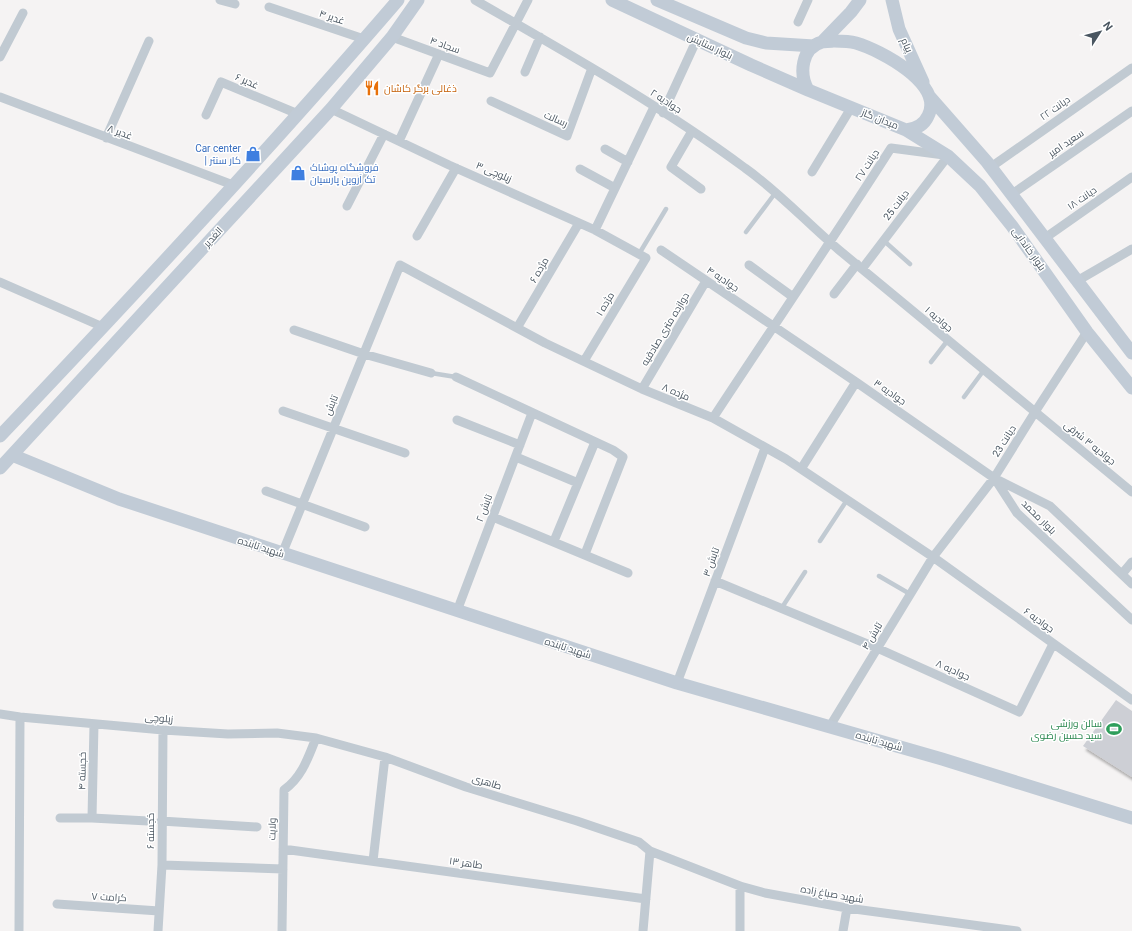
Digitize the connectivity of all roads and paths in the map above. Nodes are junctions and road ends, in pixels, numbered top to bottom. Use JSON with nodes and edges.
{"nodes":[{"id":1,"x":223,"y":0,"type":"edge"},
{"id":2,"x":398,"y":0,"type":"edge"},
{"id":3,"x":475,"y":0,"type":"edge"},
{"id":4,"x":528,"y":0,"type":"edge"},
{"id":5,"x":612,"y":0,"type":"edge"},
{"id":6,"x":658,"y":0,"type":"edge"},
{"id":7,"x":808,"y":0,"type":"edge"},
{"id":8,"x":859,"y":0,"type":"edge"},
{"id":9,"x":892,"y":0,"type":"edge"},
{"id":10,"x":418,"y":2,"type":"edge"},
{"id":11,"x":235,"y":4,"type":"dead end"},
{"id":12,"x":269,"y":7,"type":"dead end"},
{"id":13,"x":23,"y":13,"type":"dead end"},
{"id":14,"x":798,"y":22,"type":"dead end"},
{"id":15,"x":516,"y":24,"type":"junction"},
{"id":16,"x":392,"y":37,"type":"junction"},
{"id":17,"x":540,"y":37,"type":"junction"},
{"id":18,"x":697,"y":39,"type":"junction"},
{"id":19,"x":364,"y":40,"type":"junction"},
{"id":20,"x":148,"y":41,"type":"dead end"},
{"id":21,"x":818,"y":44,"type":"junction"},
{"id":22,"x":439,"y":54,"type":"junction"},
{"id":23,"x":0,"y":56,"type":"edge"},
{"id":24,"x":592,"y":68,"type":"junction"},
{"id":25,"x":1132,"y":68,"type":"edge"},
{"id":26,"x":526,"y":72,"type":"dead end"},
{"id":27,"x":335,"y":73,"type":"junction"},
{"id":28,"x":351,"y":86,"type":"junction"},
{"id":29,"x":808,"y":90,"type":"junction"},
{"id":30,"x":928,"y":93,"type":"junction"},
{"id":31,"x":0,"y":97,"type":"edge"},
{"id":32,"x":491,"y":101,"type":"dead end"},
{"id":33,"x":654,"y":107,"type":"junction"},
{"id":34,"x":851,"y":108,"type":"junction"},
{"id":35,"x":331,"y":109,"type":"junction"},
{"id":36,"x":1132,"y":111,"type":"edge"},
{"id":37,"x":663,"y":113,"type":"junction"},
{"id":38,"x":206,"y":114,"type":"dead end"},
{"id":39,"x":298,"y":114,"type":"junction"},
{"id":40,"x":906,"y":130,"type":"junction"},
{"id":41,"x":692,"y":131,"type":"junction"},
{"id":42,"x":384,"y":134,"type":"junction"},
{"id":43,"x":106,"y":138,"type":"junction"},
{"id":44,"x":399,"y":141,"type":"junction"},
{"id":45,"x":605,"y":150,"type":"dead end"},
{"id":46,"x":948,"y":156,"type":"junction"},
{"id":47,"x":628,"y":162,"type":"junction"},
{"id":48,"x":991,"y":167,"type":"junction"},
{"id":49,"x":456,"y":168,"type":"junction"},
{"id":50,"x":580,"y":169,"type":"dead end"},
{"id":51,"x":812,"y":172,"type":"dead end"},
{"id":52,"x":1132,"y":177,"type":"edge"},
{"id":53,"x":233,"y":185,"type":"junction"},
{"id":54,"x":615,"y":188,"type":"junction"},
{"id":55,"x":701,"y":189,"type":"dead end"},
{"id":56,"x":776,"y":192,"type":"junction"},
{"id":57,"x":1012,"y":194,"type":"junction"},
{"id":58,"x":347,"y":206,"type":"dead end"},
{"id":59,"x":666,"y":209,"type":"dead end"},
{"id":60,"x":579,"y":222,"type":"junction"},
{"id":61,"x":595,"y":230,"type":"junction"},
{"id":62,"x":746,"y":232,"type":"dead end"},
{"id":63,"x":417,"y":236,"type":"dead end"},
{"id":64,"x":1045,"y":238,"type":"junction"},
{"id":65,"x":883,"y":240,"type":"junction"},
{"id":66,"x":830,"y":242,"type":"junction"},
{"id":67,"x":1132,"y":249,"type":"edge"},
{"id":68,"x":661,"y":250,"type":"dead end"},
{"id":69,"x":642,"y":256,"type":"junction"},
{"id":70,"x":910,"y":264,"type":"dead end"},
{"id":71,"x":400,"y":265,"type":"joint"},
{"id":72,"x":749,"y":265,"type":"dead end"},
{"id":73,"x":859,"y":267,"type":"junction"},
{"id":74,"x":706,"y":281,"type":"junction"},
{"id":75,"x":0,"y":282,"type":"edge"},
{"id":76,"x":1077,"y":282,"type":"junction"},
{"id":77,"x":834,"y":294,"type":"dead end"},
{"id":78,"x":793,"y":297,"type":"junction"},
{"id":79,"x":773,"y":326,"type":"junction"},
{"id":80,"x":103,"y":327,"type":"junction"},
{"id":81,"x":518,"y":328,"type":"junction"},
{"id":82,"x":294,"y":330,"type":"dead end"},
{"id":83,"x":1087,"y":332,"type":"junction"},
{"id":84,"x":948,"y":340,"type":"junction"},
{"id":85,"x":1130,"y":346,"type":"edge"},
{"id":86,"x":364,"y":354,"type":"junction"},
{"id":87,"x":584,"y":361,"type":"junction"},
{"id":88,"x":931,"y":362,"type":"dead end"},
{"id":89,"x":984,"y":370,"type":"junction"},
{"id":90,"x":431,"y":373,"type":"joint"},
{"id":91,"x":456,"y":377,"type":"joint"},
{"id":92,"x":856,"y":382,"type":"junction"},
{"id":93,"x":1132,"y":388,"type":"edge"},
{"id":94,"x":642,"y":389,"type":"junction"},
{"id":95,"x":964,"y":398,"type":"dead end"},
{"id":96,"x":283,"y":411,"type":"dead end"},
{"id":97,"x":1035,"y":412,"type":"junction"},
{"id":98,"x":532,"y":413,"type":"junction"},
{"id":99,"x":713,"y":418,"type":"junction"},
{"id":100,"x":457,"y":420,"type":"dead end"},
{"id":101,"x":334,"y":429,"type":"junction"},
{"id":102,"x":0,"y":436,"type":"edge"},
{"id":103,"x":595,"y":442,"type":"junction"},
{"id":104,"x":520,"y":445,"type":"junction"},
{"id":105,"x":765,"y":448,"type":"junction"},
{"id":106,"x":405,"y":453,"type":"dead end"},
{"id":107,"x":12,"y":455,"type":"junction"},
{"id":108,"x":516,"y":457,"type":"junction"},
{"id":109,"x":0,"y":468,"type":"edge"},
{"id":110,"x":801,"y":469,"type":"junction"},
{"id":111,"x":994,"y":478,"type":"junction"},
{"id":112,"x":578,"y":483,"type":"junction"},
{"id":113,"x":266,"y":491,"type":"dead end"},
{"id":114,"x":1132,"y":492,"type":"edge"},
{"id":115,"x":847,"y":500,"type":"junction"},
{"id":116,"x":303,"y":504,"type":"junction"},
{"id":117,"x":493,"y":517,"type":"junction"},
{"id":118,"x":365,"y":527,"type":"dead end"},
{"id":119,"x":554,"y":541,"type":"junction"},
{"id":120,"x":820,"y":541,"type":"dead end"},
{"id":121,"x":282,"y":554,"type":"junction"},
{"id":122,"x":585,"y":554,"type":"junction"},
{"id":123,"x":932,"y":557,"type":"junction"},
{"id":124,"x":1132,"y":562,"type":"edge"},
{"id":125,"x":805,"y":572,"type":"dead end"},
{"id":126,"x":628,"y":573,"type":"dead end"},
{"id":127,"x":1122,"y":574,"type":"junction"},
{"id":128,"x":879,"y":576,"type":"dead end"},
{"id":129,"x":715,"y":581,"type":"junction"},
{"id":130,"x":1132,"y":584,"type":"edge"},
{"id":131,"x":910,"y":594,"type":"junction"},
{"id":132,"x":781,"y":609,"type":"junction"},
{"id":133,"x":457,"y":611,"type":"junction"},
{"id":134,"x":1132,"y":620,"type":"edge"},
{"id":135,"x":1053,"y":644,"type":"junction"},
{"id":136,"x":877,"y":648,"type":"junction"},
{"id":137,"x":677,"y":683,"type":"junction"},
{"id":138,"x":1132,"y":700,"type":"edge"},
{"id":139,"x":0,"y":714,"type":"edge"},
{"id":140,"x":20,"y":717,"type":"junction"},
{"id":141,"x":94,"y":724,"type":"junction"},
{"id":142,"x":830,"y":726,"type":"junction"},
{"id":143,"x":163,"y":730,"type":"junction"},
{"id":144,"x":316,"y":738,"type":"junction"},
{"id":145,"x":385,"y":757,"type":"junction"},
{"id":146,"x":60,"y":818,"type":"dead end"},
{"id":147,"x":92,"y":818,"type":"junction"},
{"id":148,"x":1132,"y":818,"type":"edge"},
{"id":149,"x":148,"y":821,"type":"dead end"},
{"id":150,"x":161,"y":821,"type":"junction"},
{"id":151,"x":257,"y":827,"type":"dead end"},
{"id":152,"x":283,"y":849,"type":"junction"},
{"id":153,"x":650,"y":851,"type":"junction"},
{"id":154,"x":373,"y":861,"type":"junction"},
{"id":155,"x":162,"y":865,"type":"junction"},
{"id":156,"x":283,"y":870,"type":"junction"},
{"id":157,"x":740,"y":886,"type":"junction"},
{"id":158,"x":646,"y":899,"type":"junction"},
{"id":159,"x":57,"y":904,"type":"dead end"},
{"id":160,"x":847,"y":908,"type":"junction"},
{"id":161,"x":159,"y":911,"type":"junction"},
{"id":162,"x":996,"y":930,"type":"edge"},
{"id":163,"x":19,"y":931,"type":"edge"},
{"id":164,"x":158,"y":931,"type":"edge"},
{"id":165,"x":282,"y":931,"type":"edge"},
{"id":166,"x":643,"y":931,"type":"edge"},
{"id":167,"x":740,"y":931,"type":"edge"},
{"id":168,"x":843,"y":931,"type":"edge"},
{"id":169,"x":1017,"y":931,"type":"edge"}],
"edges":[{"from":1,"to":11,"type":"street"},
{"from":2,"to":19,"type":"main road","name":"الغدیر"},
{"from":3,"to":15,"type":"street","name":"جوادیه ۲"},
{"from":4,"to":15,"type":"street"},
{"from":5,"to":18,"type":"main road","name":"بلوار ستایش"},
{"from":6,"to":21,"type":"main road","name":"بلوار ستایش"},
{"from":7,"to":14,"type":"street"},
{"from":8,"to":21,"type":"main road"},
{"from":9,"to":30,"type":"main road","name":"پیام"},
{"from":10,"to":16,"type":"main road","name":"الغدیر"},
{"from":12,"to":19,"type":"street","name":"غدیر ۴"},
{"from":13,"to":23,"type":"street"},
{"from":15,"to":17,"type":"street","name":"جوادیه ۲"},
{"from":15,"to":22,"type":"street","name":"سجاد ۴"},
{"from":16,"to":22,"type":"street","name":"سجاد ۴"},
{"from":16,"to":28,"type":"main road","name":"الغدیر"},
{"from":17,"to":24,"type":"street","name":"جوادیه ۲"},
{"from":17,"to":26,"type":"street"},
{"from":18,"to":29,"type":"main road","name":"بلوار ستایش"},
{"from":18,"to":37,"type":"street"},
{"from":19,"to":27,"type":"main road","name":"الغدیر"},
{"from":20,"to":43,"type":"street"},
{"from":21,"to":29,"type":"main road"},
{"from":21,"to":30,"type":"main road"},
{"from":22,"to":44,"type":"street"},
{"from":24,"to":32,"type":"street","name":"رسالت"},
{"from":24,"to":33,"type":"street","name":"جوادیه ۲"},
{"from":25,"to":48,"type":"street","name":"دیانت ۲۲"},
{"from":27,"to":28,"type":"main road"},
{"from":27,"to":39,"type":"main road","name":"الغدیر"},
{"from":28,"to":35,"type":"main road","name":"الغدیر"},
{"from":29,"to":34,"type":"main road","name":"میدان گاز"},
{"from":30,"to":40,"type":"main road","name":"میدان گاز"},
{"from":30,"to":48,"type":"main road","name":"بلوار خاندایی"},
{"from":31,"to":43,"type":"street","name":"غدیر ۸"},
{"from":33,"to":37,"type":"street","name":"جوادیه ۲"},
{"from":33,"to":47,"type":"street"},
{"from":34,"to":40,"type":"main road","name":"میدان گاز"},
{"from":34,"to":51,"type":"street"},
{"from":35,"to":42,"type":"street","name":"زیلوچی ۳"},
{"from":35,"to":107,"type":"main road","name":"الغدیر"},
{"from":36,"to":57,"type":"street","name":"سعید امیر"},
{"from":37,"to":41,"type":"street","name":"جوادیه ۲"},
{"from":38,"to":39,"type":"street","name":"غدیر ۶"},
{"from":39,"to":53,"type":"main road","name":"الغدیر"},
{"from":40,"to":46,"type":"main road","name":"بلوار خاندایی"},
{"from":41,"to":55,"type":"street"},
{"from":41,"to":56,"type":"street","name":"جوادیه ۲"},
{"from":42,"to":44,"type":"street","name":"زیلوچی ۳"},
{"from":42,"to":58,"type":"street"},
{"from":43,"to":53,"type":"street","name":"غدیر ۸"},
{"from":44,"to":49,"type":"street","name":"زیلوچی ۳"},
{"from":45,"to":47,"type":"street"},
{"from":46,"to":65,"type":"street","name":"دیانت 25"},
{"from":46,"to":66,"type":"street","name":"دیانت ۲۷"},
{"from":46,"to":83,"type":"main road","name":"بلوار خاندایی"},
{"from":47,"to":54,"type":"street"},
{"from":48,"to":57,"type":"main road","name":"بلوار خاندایی"},
{"from":49,"to":60,"type":"street","name":"زیلوچی ۳"},
{"from":49,"to":63,"type":"street"},
{"from":50,"to":54,"type":"street"},
{"from":52,"to":64,"type":"street","name":"دیانت ۱۸"},
{"from":53,"to":80,"type":"main road","name":"الغدیر"},
{"from":54,"to":61,"type":"street"},
{"from":56,"to":62,"type":"lane"},
{"from":56,"to":66,"type":"street","name":"جوادیه ۲"},
{"from":57,"to":64,"type":"main road","name":"بلوار خاندایی"},
{"from":59,"to":69,"type":"lane"},
{"from":60,"to":61,"type":"street","name":"زیلوچی ۳"},
{"from":60,"to":81,"type":"street","name":"مژده ۶"},
{"from":61,"to":69,"type":"street","name":"زیلوچی ۳"},
{"from":64,"to":76,"type":"main road","name":"بلوار خاندایی"},
{"from":65,"to":70,"type":"lane"},
{"from":65,"to":73,"type":"street","name":"دیانت 25"},
{"from":66,"to":73,"type":"street","name":"جوادیه ۱"},
{"from":66,"to":78,"type":"street"},
{"from":67,"to":76,"type":"street"},
{"from":68,"to":74,"type":"street","name":"جوادیه ۴"},
{"from":69,"to":87,"type":"street","name":"مژده ۱"},
{"from":71,"to":81,"type":"street","name":"مژده ۸"},
{"from":71,"to":86,"type":"street","name":"تابش"},
{"from":72,"to":78,"type":"street"},
{"from":73,"to":77,"type":"street","name":"دیانت 25"},
{"from":73,"to":84,"type":"street","name":"جوادیه ۱"},
{"from":74,"to":79,"type":"street","name":"جوادیه ۴"},
{"from":74,"to":94,"type":"street","name":"دوازده متری صادقیه"},
{"from":75,"to":80,"type":"street"},
{"from":76,"to":85,"type":"main road","name":"بلوار خاندایی"},
{"from":78,"to":79,"type":"street"},
{"from":79,"to":92,"type":"street","name":"جوادیه ۳"},
{"from":79,"to":99,"type":"street"},
{"from":80,"to":102,"type":"main road","name":"الغدیر"},
{"from":81,"to":87,"type":"street","name":"مژده ۸"},
{"from":82,"to":86,"type":"street"},
{"from":83,"to":93,"type":"main road","name":"بلوار خاندایی"},
{"from":83,"to":97,"type":"street","name":"دیانت 23"},
{"from":84,"to":88,"type":"lane"},
{"from":84,"to":89,"type":"street","name":"جوادیه ۱"},
{"from":86,"to":90,"type":"street"},
{"from":86,"to":101,"type":"street","name":"تابش"},
{"from":87,"to":94,"type":"street","name":"مژده ۸"},
{"from":89,"to":95,"type":"lane"},
{"from":89,"to":97,"type":"street","name":"جوادیه ۱"},
{"from":90,"to":91,"type":"lane"},
{"from":91,"to":98,"type":"street"},
{"from":92,"to":110,"type":"street"},
{"from":92,"to":111,"type":"street","name":"جوادیه ۳"},
{"from":94,"to":99,"type":"street","name":"مژده ۸"},
{"from":96,"to":101,"type":"street"},
{"from":97,"to":111,"type":"street","name":"دیانت 23"},
{"from":97,"to":114,"type":"street","name":"جوادیه ۳ شرقی"},
{"from":98,"to":103,"type":"street"},
{"from":98,"to":104,"type":"street","name":"تابش ۲"},
{"from":99,"to":105,"type":"street","name":"مژده ۸"},
{"from":100,"to":104,"type":"street"},
{"from":101,"to":106,"type":"street"},
{"from":101,"to":116,"type":"street","name":"تابش"},
{"from":103,"to":112,"type":"street"},
{"from":103,"to":122,"type":"street"},
{"from":104,"to":108,"type":"street","name":"تابش ۲"},
{"from":105,"to":110,"type":"street","name":"مژده ۸"},
{"from":105,"to":129,"type":"street","name":"تابش ۳"},
{"from":107,"to":109,"type":"main road","name":"الغدیر"},
{"from":107,"to":121,"type":"main road","name":"شهید تابنده"},
{"from":108,"to":112,"type":"street"},
{"from":108,"to":117,"type":"street","name":"تابش ۲"},
{"from":110,"to":115,"type":"street","name":"مژده ۸"},
{"from":111,"to":123,"type":"street","name":"دیانت 23"},
{"from":111,"to":127,"type":"street","name":"بلوار محمد"},
{"from":111,"to":134,"type":"street","name":"بلوار محمد"},
{"from":112,"to":119,"type":"street"},
{"from":113,"to":116,"type":"street"},
{"from":115,"to":120,"type":"lane"},
{"from":115,"to":123,"type":"street","name":"مژده ۸"},
{"from":116,"to":118,"type":"street"},
{"from":116,"to":121,"type":"street","name":"تابش"},
{"from":117,"to":119,"type":"street"},
{"from":117,"to":133,"type":"street","name":"تابش ۲"},
{"from":119,"to":122,"type":"street"},
{"from":121,"to":133,"type":"main road","name":"شهید تابنده"},
{"from":122,"to":126,"type":"street"},
{"from":123,"to":131,"type":"street","name":"تابش ۴"},
{"from":123,"to":135,"type":"street","name":"جوادیه ۶"},
{"from":124,"to":127,"type":"street"},
{"from":125,"to":132,"type":"lane"},
{"from":127,"to":130,"type":"street","name":"بلوار محمد"},
{"from":128,"to":131,"type":"lane"},
{"from":129,"to":132,"type":"street","name":"جوادیه ۸"},
{"from":129,"to":137,"type":"street","name":"تابش ۳"},
{"from":131,"to":136,"type":"street","name":"تابش ۴"},
{"from":132,"to":136,"type":"street","name":"جوادیه ۸"},
{"from":133,"to":137,"type":"main road","name":"شهید تابنده"},
{"from":135,"to":136,"type":"street","name":"جوادیه ۸"},
{"from":135,"to":138,"type":"street","name":"جوادیه ۶"},
{"from":136,"to":142,"type":"street","name":"تابش ۴"},
{"from":137,"to":142,"type":"main road","name":"شهید تابنده"},
{"from":139,"to":140,"type":"street","name":"زیلوچی"},
{"from":140,"to":141,"type":"street","name":"زیلوچی"},
{"from":140,"to":163,"type":"street"},
{"from":141,"to":143,"type":"street","name":"زیلوچی"},
{"from":141,"to":147,"type":"street","name":"خجسته ۴"},
{"from":142,"to":148,"type":"main road","name":"شهید تابنده"},
{"from":143,"to":144,"type":"street","name":"زیلوچی"},
{"from":143,"to":150,"type":"street","name":"خجسته ۶"},
{"from":144,"to":145,"type":"street","name":"طاهری"},
{"from":144,"to":152,"type":"street","name":"ولایت"},
{"from":145,"to":153,"type":"street","name":"طاهری"},
{"from":145,"to":154,"type":"street"},
{"from":146,"to":147,"type":"street"},
{"from":147,"to":149,"type":"street"},
{"from":150,"to":151,"type":"street"},
{"from":150,"to":155,"type":"street","name":"خجسته ۶"},
{"from":152,"to":154,"type":"street","name":"طاهر ۱۳"},
{"from":152,"to":156,"type":"street","name":"ولایت"},
{"from":153,"to":157,"type":"street","name":"شهید صباغ زاده"},
{"from":153,"to":158,"type":"street"},
{"from":154,"to":158,"type":"street","name":"طاهر ۱۳"},
{"from":155,"to":156,"type":"street"},
{"from":155,"to":161,"type":"street","name":"خجسته ۶"},
{"from":156,"to":165,"type":"street","name":"ولایت"},
{"from":157,"to":160,"type":"street","name":"شهید صباغ زاده"},
{"from":157,"to":167,"type":"street"},
{"from":158,"to":166,"type":"street"},
{"from":159,"to":161,"type":"street","name":"کرامت ۷"},
{"from":160,"to":162,"type":"street","name":"شهید صباغ زاده"},
{"from":160,"to":168,"type":"street"},
{"from":161,"to":164,"type":"street","name":"خجسته ۶"},
{"from":162,"to":169,"type":"street","name":"شهید صباغ زاده"}]}
